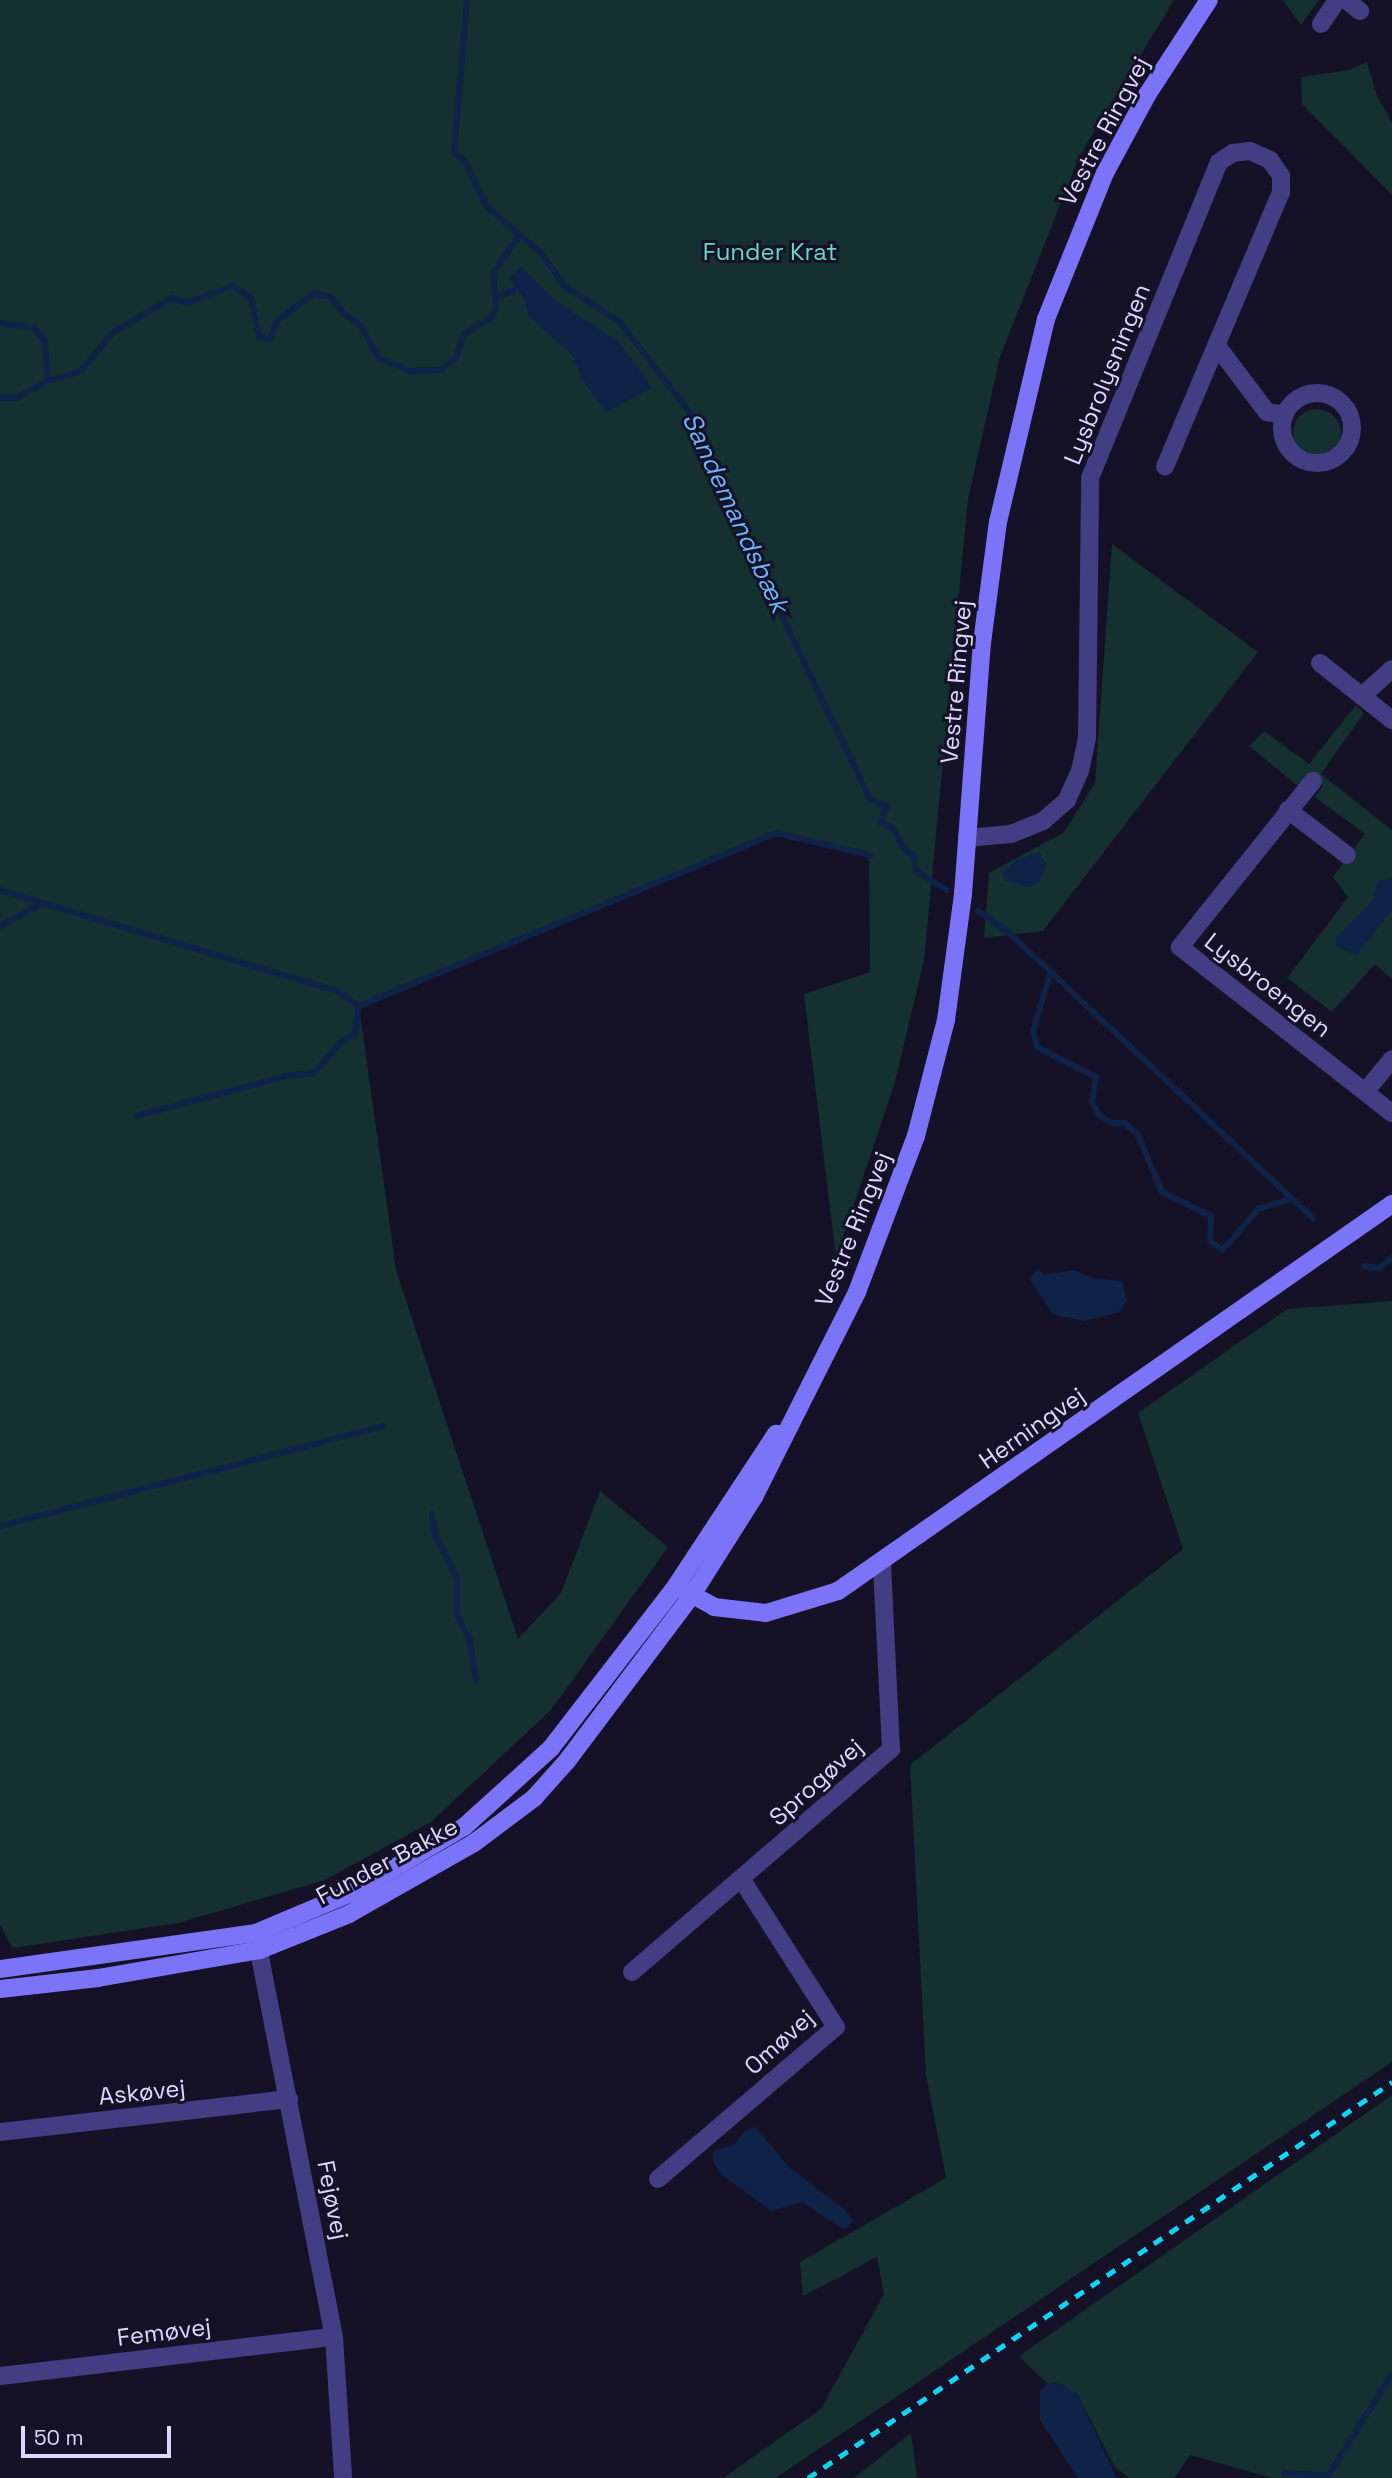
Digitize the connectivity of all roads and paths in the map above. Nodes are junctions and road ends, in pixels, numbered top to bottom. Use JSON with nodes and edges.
{"nodes":[{"id":1,"x":1209,"y":0,"type":"edge"},
{"id":2,"x":1337,"y":0,"type":"edge"},
{"id":3,"x":1321,"y":24,"type":"dead end"},
{"id":4,"x":1217,"y":345,"type":"junction"},
{"id":5,"x":1285,"y":415,"type":"dead end"},
{"id":6,"x":1165,"y":466,"type":"dead end"},
{"id":7,"x":1320,"y":663,"type":"dead end"},
{"id":8,"x":1392,"y":669,"type":"edge"},
{"id":9,"x":1362,"y":696,"type":"junction"},
{"id":10,"x":1392,"y":720,"type":"edge"},
{"id":11,"x":1313,"y":781,"type":"dead end"},
{"id":12,"x":1288,"y":810,"type":"junction"},
{"id":13,"x":967,"y":838,"type":"junction"},
{"id":14,"x":1347,"y":855,"type":"dead end"},
{"id":15,"x":1392,"y":1059,"type":"edge"},
{"id":16,"x":1366,"y":1091,"type":"junction"},
{"id":17,"x":1392,"y":1113,"type":"edge"},
{"id":18,"x":1392,"y":1205,"type":"edge"},
{"id":19,"x":808,"y":1388,"type":"junction"},
{"id":20,"x":881,"y":1563,"type":"junction"},
{"id":21,"x":676,"y":1586,"type":"junction"},
{"id":22,"x":692,"y":1595,"type":"junction"},
{"id":23,"x":743,"y":1880,"type":"junction"},
{"id":24,"x":258,"y":1941,"type":"junction"},
{"id":25,"x":0,"y":1969,"type":"edge"},
{"id":26,"x":632,"y":1972,"type":"dead end"},
{"id":27,"x":0,"y":1989,"type":"edge"},
{"id":28,"x":289,"y":2099,"type":"junction"},
{"id":29,"x":0,"y":2132,"type":"edge"},
{"id":30,"x":658,"y":2179,"type":"dead end"},
{"id":31,"x":334,"y":2337,"type":"junction"},
{"id":32,"x":0,"y":2376,"type":"edge"},
{"id":33,"x":344,"y":2478,"type":"edge"}],
"edges":[{"from":1,"to":13,"type":"main road","name":"Vestre Ringvej"},
{"from":2,"to":3,"type":"street"},
{"from":4,"to":5,"type":"street"},
{"from":4,"to":6,"type":"street","name":"Lysbrolysningen"},
{"from":4,"to":13,"type":"street","name":"Lysbrolysningen"},
{"from":7,"to":9,"type":"street"},
{"from":8,"to":9,"type":"street"},
{"from":9,"to":10,"type":"street"},
{"from":11,"to":12,"type":"street","name":"Lysbroengen"},
{"from":12,"to":14,"type":"street"},
{"from":12,"to":16,"type":"street","name":"Lysbroengen"},
{"from":13,"to":19,"type":"main road","name":"Vestre Ringvej"},
{"from":15,"to":16,"type":"street"},
{"from":16,"to":17,"type":"street","name":"Lysbroengen"},
{"from":18,"to":20,"type":"main road","name":"Herningvej"},
{"from":19,"to":21,"type":"main road","name":"Vestre Ringvej"},
{"from":19,"to":22,"type":"main road","name":"Vestre Ringvej"},
{"from":20,"to":22,"type":"main road","name":"Herningvej"},
{"from":20,"to":23,"type":"street","name":"Sprogøvej"},
{"from":21,"to":22,"type":"main road","name":"Herningvej"},
{"from":21,"to":24,"type":"main road","name":"Funder Bakke"},
{"from":22,"to":24,"type":"main road","name":"Funder Bakke"},
{"from":23,"to":26,"type":"street","name":"Sprogøvej"},
{"from":23,"to":30,"type":"street","name":"Omøvej"},
{"from":24,"to":25,"type":"main road","name":"Funder Bakke"},
{"from":24,"to":27,"type":"main road","name":"Funder Bakke"},
{"from":24,"to":28,"type":"street","name":"Fejøvej"},
{"from":28,"to":29,"type":"street","name":"Askøvej"},
{"from":28,"to":31,"type":"street","name":"Fejøvej"},
{"from":31,"to":32,"type":"street","name":"Femøvej"},
{"from":31,"to":33,"type":"street","name":"Fejøvej"}]}
